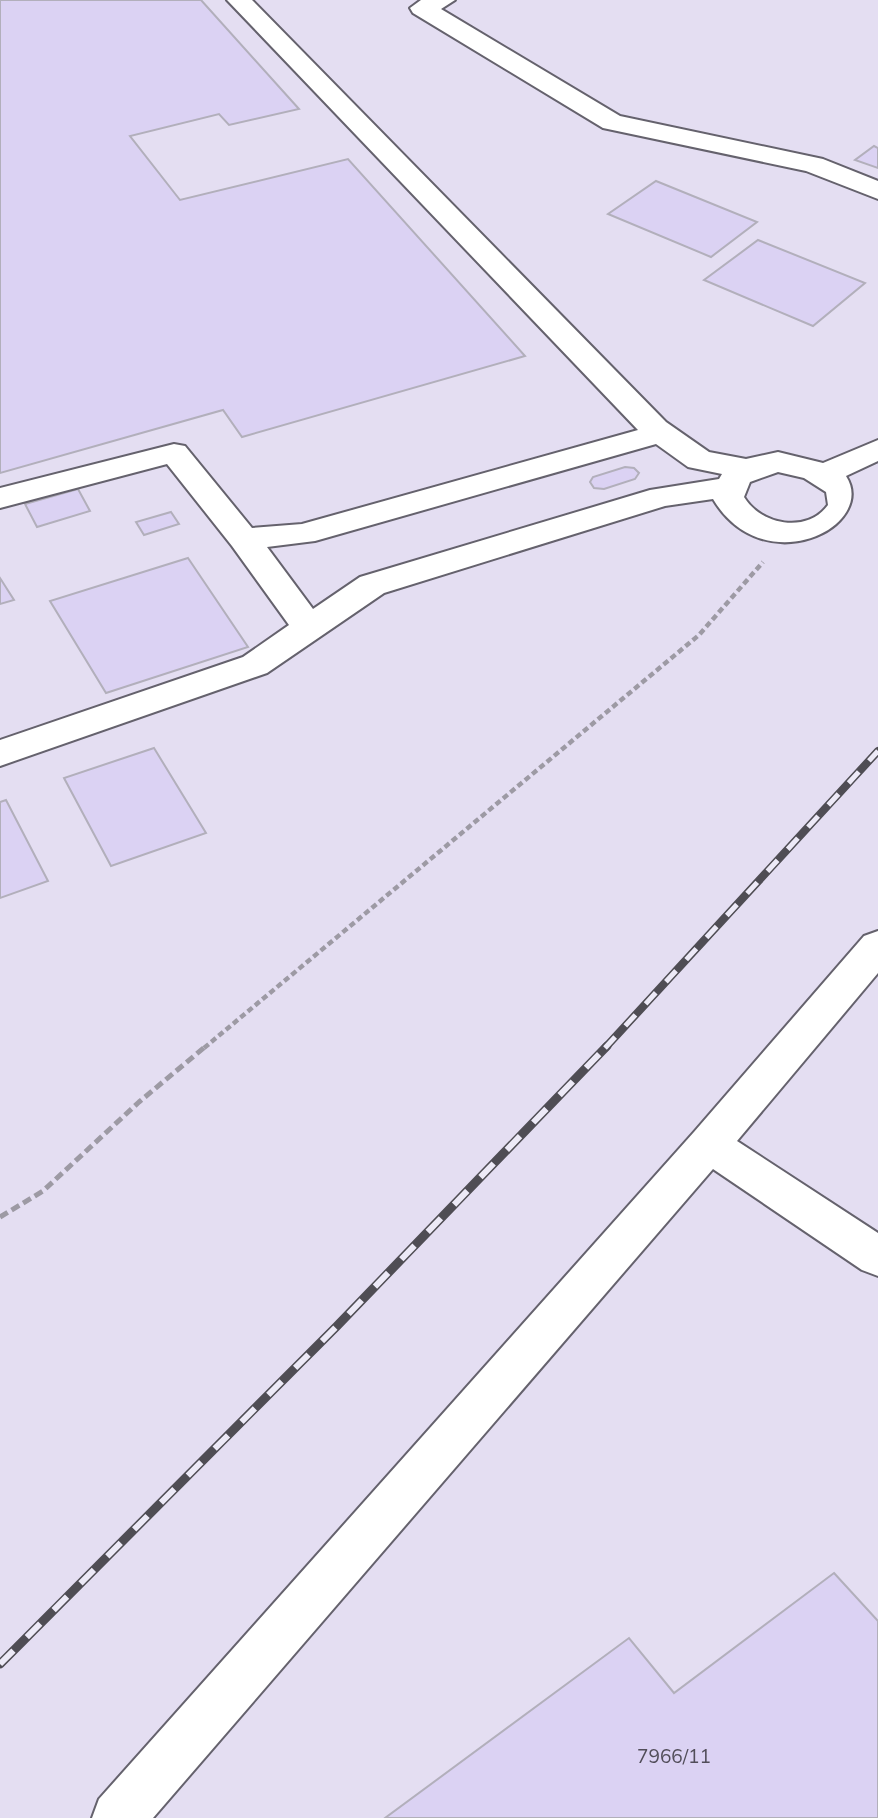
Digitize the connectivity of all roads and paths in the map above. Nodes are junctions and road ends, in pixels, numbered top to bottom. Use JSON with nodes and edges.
{"nodes":[{"id":1,"x":239,"y":0,"type":"edge"},
{"id":2,"x":443,"y":0,"type":"edge"},
{"id":3,"x":878,"y":191,"type":"edge"},
{"id":4,"x":661,"y":433,"type":"junction"},
{"id":5,"x":878,"y":449,"type":"edge"},
{"id":6,"x":825,"y":474,"type":"junction"},
{"id":7,"x":738,"y":478,"type":"junction"},
{"id":8,"x":0,"y":498,"type":"edge"},
{"id":9,"x":789,"y":533,"type":"junction"},
{"id":10,"x":244,"y":539,"type":"junction"},
{"id":11,"x":309,"y":628,"type":"junction"},
{"id":12,"x":0,"y":752,"type":"edge"},
{"id":13,"x":878,"y":946,"type":"edge"},
{"id":14,"x":709,"y":1144,"type":"junction"},
{"id":15,"x":0,"y":1217,"type":"edge"},
{"id":16,"x":878,"y":1257,"type":"edge"},
{"id":17,"x":118,"y":1818,"type":"edge"}],
"edges":[{"from":1,"to":4,"type":"lane"},
{"from":2,"to":3,"type":"lane"},
{"from":4,"to":7,"type":"lane"},
{"from":4,"to":10,"type":"lane"},
{"from":5,"to":6,"type":"lane"},
{"from":6,"to":7,"type":"lane"},
{"from":6,"to":9,"type":"lane"},
{"from":7,"to":9,"type":"lane"},
{"from":7,"to":11,"type":"lane"},
{"from":8,"to":10,"type":"lane"},
{"from":9,"to":15,"type":"path"},
{"from":10,"to":11,"type":"lane"},
{"from":11,"to":12,"type":"lane"},
{"from":13,"to":14,"type":"lane"},
{"from":14,"to":16,"type":"lane"},
{"from":14,"to":17,"type":"lane"}]}
